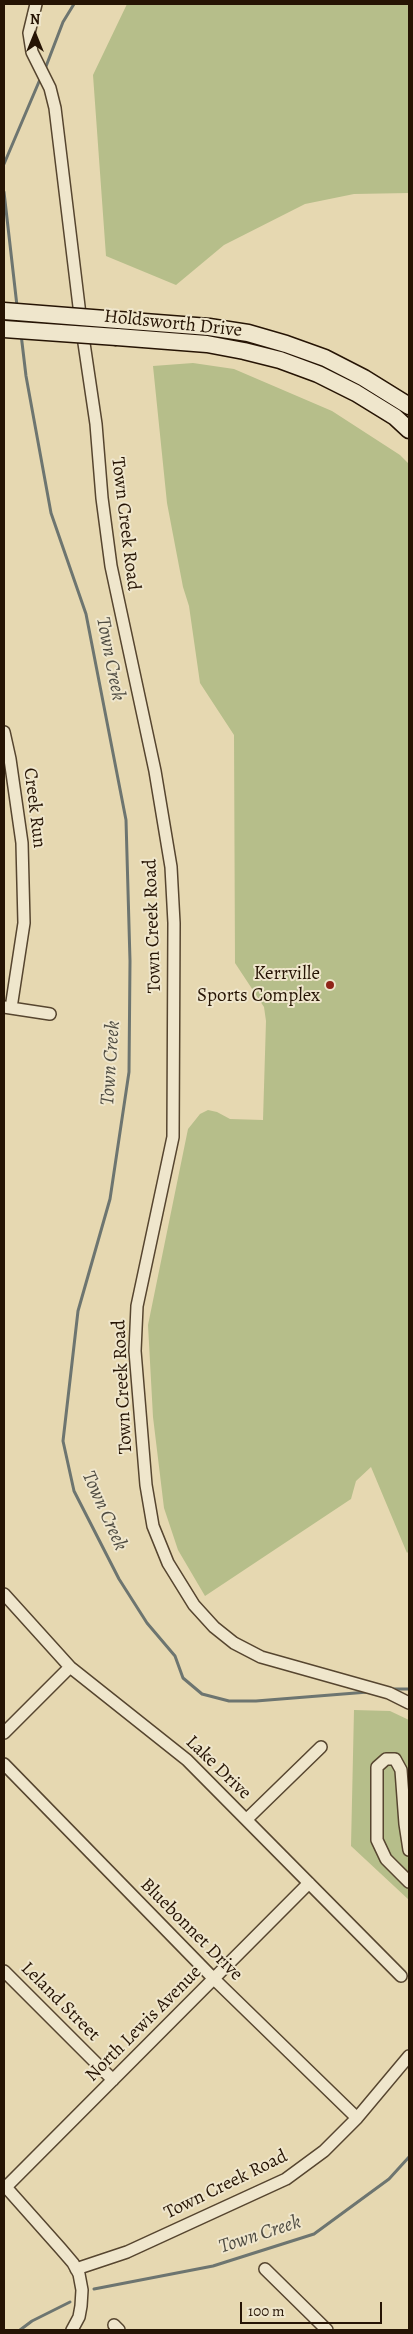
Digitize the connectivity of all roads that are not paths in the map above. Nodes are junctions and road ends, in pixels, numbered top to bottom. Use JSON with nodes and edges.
{"nodes":[{"id":1,"x":36,"y":4,"type":"edge"},
{"id":2,"x":4,"y":311,"type":"edge"},
{"id":3,"x":4,"y":329,"type":"edge"},
{"id":4,"x":409,"y":406,"type":"edge"},
{"id":5,"x":409,"y":430,"type":"edge"},
{"id":6,"x":4,"y":732,"type":"edge"},
{"id":7,"x":7,"y":1008,"type":"edge"},
{"id":8,"x":50,"y":1014,"type":"dead end"},
{"id":9,"x":4,"y":1594,"type":"edge"},
{"id":10,"x":70,"y":1667,"type":"junction"},
{"id":11,"x":409,"y":1703,"type":"edge"},
{"id":12,"x":4,"y":1733,"type":"edge"},
{"id":13,"x":321,"y":1747,"type":"dead end"},
{"id":14,"x":4,"y":1764,"type":"edge"},
{"id":15,"x":247,"y":1819,"type":"junction"},
{"id":16,"x":409,"y":1850,"type":"edge"},
{"id":17,"x":409,"y":1882,"type":"edge"},
{"id":18,"x":309,"y":1883,"type":"junction"},
{"id":19,"x":4,"y":1970,"type":"edge"},
{"id":20,"x":401,"y":1976,"type":"dead end"},
{"id":21,"x":214,"y":1978,"type":"junction"},
{"id":22,"x":409,"y":2056,"type":"edge"},
{"id":23,"x":113,"y":2080,"type":"junction"},
{"id":24,"x":357,"y":2118,"type":"junction"},
{"id":25,"x":4,"y":2187,"type":"edge"},
{"id":26,"x":76,"y":2269,"type":"junction"},
{"id":27,"x":265,"y":2269,"type":"dead end"},
{"id":28,"x":72,"y":2330,"type":"edge"},
{"id":29,"x":327,"y":2330,"type":"edge"}],
"edges":[{"from":1,"to":11,"type":"street","name":"Town Creek Road"},
{"from":2,"to":4,"type":"main road","name":"Holdsworth Drive","bridge":true},
{"from":3,"to":5,"type":"main road","name":"Holdsworth Drive","bridge":true},
{"from":6,"to":7,"type":"street","name":"Creek Run"},
{"from":7,"to":8,"type":"street"},
{"from":9,"to":10,"type":"street","name":"Lake Drive"},
{"from":10,"to":12,"type":"street"},
{"from":10,"to":15,"type":"street","name":"Lake Drive"},
{"from":13,"to":15,"type":"street"},
{"from":14,"to":21,"type":"street","name":"Bluebonnet Drive"},
{"from":15,"to":18,"type":"street","name":"Lake Drive"},
{"from":16,"to":17,"type":"street"},
{"from":18,"to":20,"type":"street","name":"Lake Drive"},
{"from":18,"to":21,"type":"street","name":"North Lewis Avenue"},
{"from":19,"to":23,"type":"street","name":"Leland Street"},
{"from":21,"to":23,"type":"street","name":"North Lewis Avenue"},
{"from":21,"to":24,"type":"street","name":"Bluebonnet Drive"},
{"from":22,"to":24,"type":"street","name":"Town Creek Road"},
{"from":23,"to":25,"type":"street","name":"North Lewis Avenue"},
{"from":24,"to":26,"type":"street","name":"Town Creek Road"},
{"from":25,"to":26,"type":"street"},
{"from":26,"to":28,"type":"street"},
{"from":27,"to":29,"type":"street"}]}
